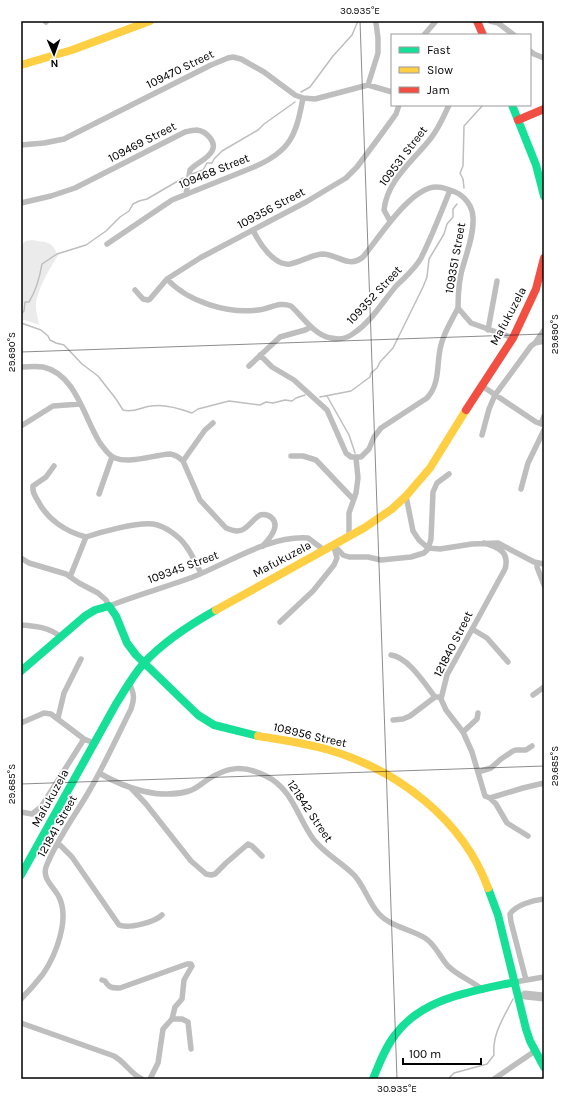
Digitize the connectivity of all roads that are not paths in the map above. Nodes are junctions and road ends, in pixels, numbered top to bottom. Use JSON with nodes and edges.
{"nodes":[{"id":1,"x":150,"y":21,"type":"edge"},
{"id":2,"x":436,"y":21,"type":"edge"},
{"id":3,"x":477,"y":21,"type":"edge"},
{"id":4,"x":490,"y":21,"type":"edge"},
{"id":5,"x":376,"y":23,"type":"dead end"},
{"id":6,"x":426,"y":34,"type":"edge"},
{"id":7,"x":483,"y":34,"type":"edge"},
{"id":8,"x":513,"y":34,"type":"edge"},
{"id":9,"x":531,"y":52,"type":"edge"},
{"id":10,"x":544,"y":58,"type":"edge"},
{"id":11,"x":21,"y":65,"type":"edge"},
{"id":12,"x":368,"y":85,"type":"junction"},
{"id":13,"x":391,"y":92,"type":"edge"},
{"id":14,"x":303,"y":98,"type":"junction"},
{"id":15,"x":399,"y":106,"type":"edge"},
{"id":16,"x":448,"y":106,"type":"edge"},
{"id":17,"x":512,"y":106,"type":"edge"},
{"id":18,"x":544,"y":109,"type":"edge"},
{"id":19,"x":518,"y":120,"type":"junction"},
{"id":20,"x":21,"y":145,"type":"edge"},
{"id":21,"x":450,"y":190,"type":"junction"},
{"id":22,"x":544,"y":192,"type":"edge"},
{"id":23,"x":186,"y":194,"type":"junction"},
{"id":24,"x":544,"y":196,"type":"edge"},
{"id":25,"x":21,"y":203,"type":"edge"},
{"id":26,"x":390,"y":221,"type":"junction"},
{"id":27,"x":254,"y":230,"type":"junction"},
{"id":28,"x":107,"y":244,"type":"dead end"},
{"id":29,"x":544,"y":258,"type":"edge"},
{"id":30,"x":167,"y":279,"type":"junction"},
{"id":31,"x":497,"y":280,"type":"dead end"},
{"id":32,"x":135,"y":290,"type":"dead end"},
{"id":33,"x":458,"y":308,"type":"junction"},
{"id":34,"x":311,"y":327,"type":"junction"},
{"id":35,"x":488,"y":330,"type":"junction"},
{"id":36,"x":544,"y":330,"type":"edge"},
{"id":37,"x":513,"y":338,"type":"junction"},
{"id":38,"x":544,"y":341,"type":"edge"},
{"id":39,"x":535,"y":343,"type":"junction"},
{"id":40,"x":260,"y":355,"type":"junction"},
{"id":41,"x":249,"y":366,"type":"dead end"},
{"id":42,"x":21,"y":367,"type":"edge"},
{"id":43,"x":482,"y":386,"type":"junction"},
{"id":44,"x":495,"y":395,"type":"junction"},
{"id":45,"x":80,"y":404,"type":"junction"},
{"id":46,"x":544,"y":416,"type":"edge"},
{"id":47,"x":213,"y":423,"type":"dead end"},
{"id":48,"x":542,"y":425,"type":"edge"},
{"id":49,"x":21,"y":426,"type":"edge"},
{"id":50,"x":544,"y":430,"type":"edge"},
{"id":51,"x":482,"y":435,"type":"dead end"},
{"id":52,"x":291,"y":456,"type":"dead end"},
{"id":53,"x":112,"y":457,"type":"junction"},
{"id":54,"x":356,"y":458,"type":"junction"},
{"id":55,"x":183,"y":461,"type":"junction"},
{"id":56,"x":54,"y":466,"type":"dead end"},
{"id":57,"x":449,"y":474,"type":"dead end"},
{"id":58,"x":521,"y":489,"type":"dead end"},
{"id":59,"x":99,"y":494,"type":"dead end"},
{"id":60,"x":406,"y":496,"type":"junction"},
{"id":61,"x":353,"y":499,"type":"junction"},
{"id":62,"x":349,"y":536,"type":"junction"},
{"id":63,"x":86,"y":537,"type":"junction"},
{"id":64,"x":484,"y":543,"type":"junction"},
{"id":65,"x":334,"y":545,"type":"junction"},
{"id":66,"x":263,"y":546,"type":"junction"},
{"id":67,"x":428,"y":548,"type":"junction"},
{"id":68,"x":324,"y":550,"type":"junction"},
{"id":69,"x":21,"y":558,"type":"edge"},
{"id":70,"x":537,"y":563,"type":"junction"},
{"id":71,"x":544,"y":564,"type":"edge"},
{"id":72,"x":200,"y":574,"type":"junction"},
{"id":73,"x":70,"y":577,"type":"junction"},
{"id":74,"x":544,"y":585,"type":"edge"},
{"id":75,"x":109,"y":606,"type":"junction"},
{"id":76,"x":280,"y":622,"type":"dead end"},
{"id":77,"x":21,"y":625,"type":"edge"},
{"id":78,"x":472,"y":629,"type":"junction"},
{"id":79,"x":61,"y":637,"type":"junction"},
{"id":80,"x":391,"y":655,"type":"dead end"},
{"id":81,"x":80,"y":659,"type":"dead end"},
{"id":82,"x":508,"y":662,"type":"dead end"},
{"id":83,"x":144,"y":663,"type":"junction"},
{"id":84,"x":21,"y":671,"type":"edge"},
{"id":85,"x":129,"y":683,"type":"junction"},
{"id":86,"x":544,"y":687,"type":"edge"},
{"id":87,"x":534,"y":695,"type":"dead end"},
{"id":88,"x":438,"y":697,"type":"junction"},
{"id":89,"x":478,"y":713,"type":"dead end"},
{"id":90,"x":58,"y":718,"type":"junction"},
{"id":91,"x":393,"y":720,"type":"dead end"},
{"id":92,"x":21,"y":723,"type":"edge"},
{"id":93,"x":463,"y":732,"type":"junction"},
{"id":94,"x":84,"y":739,"type":"junction"},
{"id":95,"x":94,"y":743,"type":"junction"},
{"id":96,"x":532,"y":746,"type":"dead end"},
{"id":97,"x":478,"y":772,"type":"junction"},
{"id":98,"x":99,"y":774,"type":"junction"},
{"id":99,"x":544,"y":784,"type":"edge"},
{"id":100,"x":130,"y":788,"type":"junction"},
{"id":101,"x":490,"y":798,"type":"junction"},
{"id":102,"x":21,"y":812,"type":"edge"},
{"id":103,"x":528,"y":836,"type":"dead end"},
{"id":104,"x":58,"y":843,"type":"junction"},
{"id":105,"x":262,"y":856,"type":"dead end"},
{"id":106,"x":21,"y":875,"type":"edge"},
{"id":107,"x":544,"y":899,"type":"edge"},
{"id":108,"x":162,"y":915,"type":"dead end"},
{"id":109,"x":544,"y":977,"type":"edge"},
{"id":110,"x":102,"y":980,"type":"dead end"},
{"id":111,"x":526,"y":980,"type":"junction"},
{"id":112,"x":515,"y":982,"type":"junction"},
{"id":113,"x":483,"y":990,"type":"junction"},
{"id":114,"x":21,"y":999,"type":"edge"},
{"id":115,"x":172,"y":1019,"type":"junction"},
{"id":116,"x":21,"y":1023,"type":"edge"},
{"id":117,"x":191,"y":1049,"type":"dead end"},
{"id":118,"x":535,"y":1051,"type":"junction"},
{"id":119,"x":544,"y":1067,"type":"edge"},
{"id":120,"x":142,"y":1079,"type":"edge"},
{"id":121,"x":150,"y":1079,"type":"edge"},
{"id":122,"x":373,"y":1079,"type":"edge"},
{"id":123,"x":494,"y":1079,"type":"edge"}],
"edges":[{"from":1,"to":11,"type":"street"},
{"from":2,"to":6,"type":"street"},
{"from":3,"to":7,"type":"street"},
{"from":4,"to":8,"type":"street"},
{"from":5,"to":12,"type":"street"},
{"from":9,"to":10,"type":"street"},
{"from":12,"to":13,"type":"street"},
{"from":12,"to":14,"type":"street"},
{"from":14,"to":20,"type":"street","name":"109470 Street"},
{"from":14,"to":23,"type":"street","name":"109468 Street"},
{"from":15,"to":27,"type":"street","name":"109356 Street"},
{"from":16,"to":26,"type":"street","name":"109531 Street"},
{"from":17,"to":19,"type":"street"},
{"from":18,"to":19,"type":"street"},
{"from":19,"to":22,"type":"street"},
{"from":21,"to":26,"type":"street","name":"109351 Street"},
{"from":21,"to":33,"type":"street","name":"109351 Street"},
{"from":21,"to":34,"type":"street","name":"109352 Street"},
{"from":22,"to":24,"type":"street"},
{"from":23,"to":25,"type":"street","name":"109469 Street"},
{"from":23,"to":28,"type":"street","name":"109468 Street"},
{"from":26,"to":27,"type":"street","name":"109351 Street"},
{"from":27,"to":30,"type":"street","name":"109356 Street"},
{"from":29,"to":37,"type":"street","name":"Mafukuzela"},
{"from":30,"to":32,"type":"street","name":"109356 Street"},
{"from":30,"to":34,"type":"street","name":"109352 Street"},
{"from":31,"to":35,"type":"street"},
{"from":33,"to":35,"type":"street","name":"109351 Street"},
{"from":33,"to":54,"type":"street"},
{"from":34,"to":40,"type":"street"},
{"from":35,"to":37,"type":"street","name":"109351 Street"},
{"from":36,"to":39,"type":"street"},
{"from":37,"to":43,"type":"street","name":"Mafukuzela"},
{"from":38,"to":39,"type":"street"},
{"from":39,"to":44,"type":"street"},
{"from":40,"to":41,"type":"street"},
{"from":40,"to":54,"type":"street"},
{"from":42,"to":45,"type":"street"},
{"from":43,"to":44,"type":"street"},
{"from":43,"to":60,"type":"street","name":"Mafukuzela"},
{"from":44,"to":48,"type":"street"},
{"from":44,"to":51,"type":"street"},
{"from":45,"to":49,"type":"street"},
{"from":45,"to":53,"type":"street"},
{"from":46,"to":48,"type":"street"},
{"from":47,"to":55,"type":"street"},
{"from":50,"to":58,"type":"street"},
{"from":52,"to":61,"type":"street"},
{"from":53,"to":55,"type":"street"},
{"from":53,"to":59,"type":"street"},
{"from":54,"to":61,"type":"street"},
{"from":55,"to":66,"type":"street"},
{"from":56,"to":63,"type":"street"},
{"from":57,"to":67,"type":"street"},
{"from":60,"to":62,"type":"street","name":"Mafukuzela"},
{"from":60,"to":67,"type":"street"},
{"from":61,"to":62,"type":"street"},
{"from":62,"to":65,"type":"street","name":"Mafukuzela"},
{"from":63,"to":72,"type":"street"},
{"from":63,"to":73,"type":"street"},
{"from":64,"to":67,"type":"street"},
{"from":64,"to":70,"type":"street"},
{"from":64,"to":78,"type":"street","name":"121840 Street"},
{"from":65,"to":67,"type":"street"},
{"from":65,"to":68,"type":"street","name":"Mafukuzela"},
{"from":65,"to":76,"type":"street"},
{"from":66,"to":68,"type":"street","name":"109345 Street"},
{"from":66,"to":72,"type":"street","name":"109345 Street"},
{"from":68,"to":83,"type":"street","name":"Mafukuzela"},
{"from":69,"to":73,"type":"street"},
{"from":70,"to":71,"type":"street"},
{"from":70,"to":74,"type":"street"},
{"from":72,"to":75,"type":"street","name":"109345 Street"},
{"from":73,"to":75,"type":"street"},
{"from":75,"to":79,"type":"street"},
{"from":75,"to":83,"type":"street","name":"108956 Street"},
{"from":77,"to":79,"type":"street"},
{"from":78,"to":82,"type":"street"},
{"from":78,"to":88,"type":"street","name":"121840 Street"},
{"from":79,"to":84,"type":"street"},
{"from":80,"to":88,"type":"street"},
{"from":81,"to":90,"type":"street"},
{"from":83,"to":85,"type":"street","name":"Mafukuzela"},
{"from":83,"to":112,"type":"street","name":"108956 Street"},
{"from":85,"to":95,"type":"street","name":"Mafukuzela"},
{"from":85,"to":98,"type":"street","name":"121841 Street"},
{"from":86,"to":87,"type":"street"},
{"from":88,"to":91,"type":"street"},
{"from":88,"to":93,"type":"street","name":"121840 Street"},
{"from":89,"to":93,"type":"street"},
{"from":90,"to":92,"type":"street"},
{"from":90,"to":94,"type":"street"},
{"from":93,"to":97,"type":"street","name":"121840 Street"},
{"from":94,"to":95,"type":"street"},
{"from":94,"to":102,"type":"street"},
{"from":95,"to":106,"type":"street","name":"Mafukuzela"},
{"from":96,"to":97,"type":"street"},
{"from":97,"to":101,"type":"street","name":"121840 Street"},
{"from":98,"to":100,"type":"street","name":"121842 Street"},
{"from":98,"to":104,"type":"street","name":"121841 Street"},
{"from":99,"to":101,"type":"street"},
{"from":100,"to":105,"type":"street"},
{"from":100,"to":113,"type":"street","name":"121842 Street"},
{"from":101,"to":103,"type":"street"},
{"from":104,"to":108,"type":"street"},
{"from":104,"to":114,"type":"street","name":"121841 Street"},
{"from":107,"to":111,"type":"street"},
{"from":109,"to":111,"type":"street"},
{"from":110,"to":115,"type":"street"},
{"from":111,"to":112,"type":"street"},
{"from":112,"to":113,"type":"street"},
{"from":112,"to":118,"type":"street","name":"108956 Street"},
{"from":113,"to":122,"type":"street"},
{"from":115,"to":117,"type":"street"},
{"from":115,"to":121,"type":"street"},
{"from":116,"to":120,"type":"street"},
{"from":118,"to":119,"type":"street","name":"108956 Street"},
{"from":118,"to":123,"type":"street"}]}
